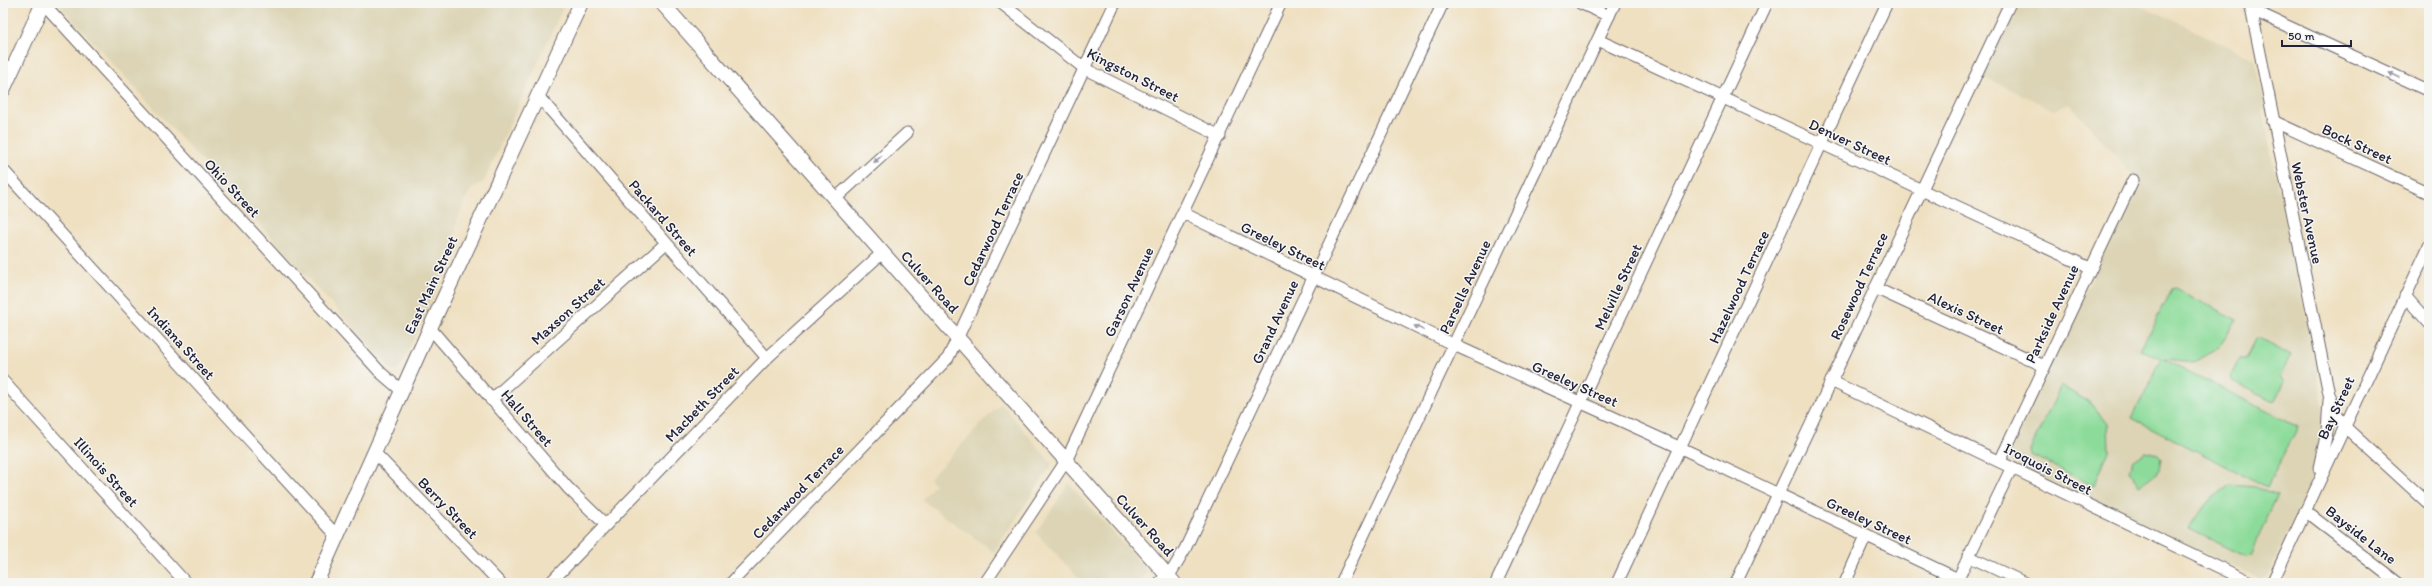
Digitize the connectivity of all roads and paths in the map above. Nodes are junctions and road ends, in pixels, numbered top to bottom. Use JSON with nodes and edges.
{"nodes":[{"id":1,"x":43,"y":3,"type":"edge"},
{"id":2,"x":581,"y":3,"type":"edge"},
{"id":3,"x":662,"y":3,"type":"edge"},
{"id":4,"x":1000,"y":3,"type":"edge"},
{"id":5,"x":1115,"y":3,"type":"edge"},
{"id":6,"x":1281,"y":3,"type":"edge"},
{"id":7,"x":1443,"y":3,"type":"edge"},
{"id":8,"x":1580,"y":3,"type":"edge"},
{"id":9,"x":1615,"y":3,"type":"edge"},
{"id":10,"x":1767,"y":3,"type":"edge"},
{"id":11,"x":1887,"y":3,"type":"edge"},
{"id":12,"x":2010,"y":3,"type":"edge"},
{"id":13,"x":2251,"y":6,"type":"edge"},
{"id":14,"x":1609,"y":16,"type":"junction"},
{"id":15,"x":1598,"y":40,"type":"junction"},
{"id":16,"x":1085,"y":70,"type":"junction"},
{"id":17,"x":3,"y":90,"type":"edge"},
{"id":18,"x":2429,"y":91,"type":"edge"},
{"id":19,"x":538,"y":96,"type":"junction"},
{"id":20,"x":1722,"y":99,"type":"junction"},
{"id":21,"x":2273,"y":122,"type":"junction"},
{"id":22,"x":907,"y":133,"type":"dead end"},
{"id":23,"x":1220,"y":136,"type":"junction"},
{"id":24,"x":1821,"y":146,"type":"junction"},
{"id":25,"x":3,"y":170,"type":"edge"},
{"id":26,"x":2133,"y":180,"type":"dead end"},
{"id":27,"x":1921,"y":190,"type":"junction"},
{"id":28,"x":2429,"y":193,"type":"edge"},
{"id":29,"x":835,"y":199,"type":"junction"},
{"id":30,"x":1183,"y":213,"type":"junction"},
{"id":31,"x":665,"y":244,"type":"junction"},
{"id":32,"x":2429,"y":246,"type":"edge"},
{"id":33,"x":882,"y":253,"type":"junction"},
{"id":34,"x":2090,"y":268,"type":"junction"},
{"id":35,"x":1313,"y":278,"type":"junction"},
{"id":36,"x":1875,"y":288,"type":"junction"},
{"id":37,"x":2405,"y":296,"type":"junction"},
{"id":38,"x":2429,"y":323,"type":"edge"},
{"id":39,"x":430,"y":328,"type":"junction"},
{"id":40,"x":958,"y":339,"type":"junction"},
{"id":41,"x":1454,"y":345,"type":"junction"},
{"id":42,"x":767,"y":358,"type":"junction"},
{"id":43,"x":2044,"y":366,"type":"junction"},
{"id":44,"x":3,"y":381,"type":"edge"},
{"id":45,"x":1831,"y":381,"type":"junction"},
{"id":46,"x":402,"y":391,"type":"junction"},
{"id":47,"x":2329,"y":394,"type":"junction"},
{"id":48,"x":492,"y":400,"type":"junction"},
{"id":49,"x":1580,"y":403,"type":"junction"},
{"id":50,"x":2344,"y":426,"type":"junction"},
{"id":51,"x":1681,"y":448,"type":"junction"},
{"id":52,"x":375,"y":453,"type":"junction"},
{"id":53,"x":1066,"y":461,"type":"junction"},
{"id":54,"x":2000,"y":461,"type":"junction"},
{"id":55,"x":2011,"y":469,"type":"junction"},
{"id":56,"x":2314,"y":490,"type":"junction"},
{"id":57,"x":1777,"y":495,"type":"junction"},
{"id":58,"x":2429,"y":504,"type":"edge"},
{"id":59,"x":2305,"y":511,"type":"junction"},
{"id":60,"x":606,"y":525,"type":"junction"},
{"id":61,"x":337,"y":536,"type":"junction"},
{"id":62,"x":1866,"y":536,"type":"junction"},
{"id":63,"x":1968,"y":556,"type":"junction"},
{"id":64,"x":1167,"y":580,"type":"edge"},
{"id":65,"x":1957,"y":581,"type":"edge"},
{"id":66,"x":186,"y":583,"type":"edge"},
{"id":67,"x":316,"y":583,"type":"edge"},
{"id":68,"x":500,"y":583,"type":"edge"},
{"id":69,"x":550,"y":583,"type":"edge"},
{"id":70,"x":731,"y":583,"type":"edge"},
{"id":71,"x":985,"y":583,"type":"edge"},
{"id":72,"x":1342,"y":583,"type":"edge"},
{"id":73,"x":1496,"y":583,"type":"edge"},
{"id":74,"x":1617,"y":583,"type":"edge"},
{"id":75,"x":1736,"y":583,"type":"edge"},
{"id":76,"x":1845,"y":583,"type":"edge"},
{"id":77,"x":2025,"y":583,"type":"edge"},
{"id":78,"x":2252,"y":583,"type":"edge"},
{"id":79,"x":2272,"y":583,"type":"edge"},
{"id":80,"x":2398,"y":583,"type":"edge"}],
"edges":[{"from":1,"to":17,"type":"main road"},
{"from":1,"to":46,"type":"street","name":"Ohio Street"},
{"from":2,"to":19,"type":"main road","name":"East Main Street"},
{"from":3,"to":29,"type":"main road","name":"Culver Road"},
{"from":4,"to":16,"type":"street","name":"Kingston Street"},
{"from":5,"to":16,"type":"street","name":"Cedarwood Terrace"},
{"from":6,"to":23,"type":"street","name":"Garson Avenue"},
{"from":7,"to":35,"type":"street","name":"Grand Avenue"},
{"from":8,"to":14,"type":"street"},
{"from":9,"to":14,"type":"street","name":"Parsells Avenue"},
{"from":10,"to":20,"type":"street","name":"Melville Street"},
{"from":11,"to":24,"type":"street","name":"Hazelwood Terrace"},
{"from":12,"to":27,"type":"street","name":"Rosewood Terrace"},
{"from":18,"to":13,"type":"street","one_way":true},
{"from":13,"to":21,"type":"street","name":"Webster Avenue"},
{"from":14,"to":15,"type":"street","name":"Parsells Avenue"},
{"from":15,"to":20,"type":"street","name":"Denver Street"},
{"from":15,"to":41,"type":"street","name":"Parsells Avenue"},
{"from":16,"to":23,"type":"street","name":"Kingston Street"},
{"from":16,"to":40,"type":"street","name":"Cedarwood Terrace"},
{"from":19,"to":31,"type":"street","name":"Packard Street"},
{"from":19,"to":39,"type":"main road","name":"East Main Street"},
{"from":20,"to":24,"type":"street","name":"Denver Street"},
{"from":20,"to":49,"type":"street","name":"Melville Street"},
{"from":21,"to":28,"type":"street","name":"Bock Street"},
{"from":21,"to":47,"type":"street","name":"Webster Avenue"},
{"from":22,"to":29,"type":"street","one_way":true},
{"from":23,"to":30,"type":"street","name":"Garson Avenue"},
{"from":24,"to":27,"type":"street","name":"Denver Street"},
{"from":24,"to":51,"type":"street","name":"Hazelwood Terrace"},
{"from":25,"to":61,"type":"street","name":"Indiana Street"},
{"from":26,"to":34,"type":"street","name":"Parkside Avenue"},
{"from":27,"to":34,"type":"street","name":"Denver Street"},
{"from":27,"to":36,"type":"street","name":"Rosewood Terrace"},
{"from":29,"to":33,"type":"main road","name":"Culver Road"},
{"from":30,"to":35,"type":"street","name":"Greeley Street"},
{"from":30,"to":53,"type":"street","name":"Garson Avenue"},
{"from":31,"to":42,"type":"street","name":"Packard Street"},
{"from":31,"to":48,"type":"street","name":"Maxson Street"},
{"from":32,"to":37,"type":"street","name":"Bay Street"},
{"from":33,"to":40,"type":"main road","name":"Culver Road"},
{"from":33,"to":42,"type":"street","name":"Macbeth Street"},
{"from":34,"to":43,"type":"street","name":"Parkside Avenue"},
{"from":41,"to":35,"type":"street","name":"Greeley Street","one_way":true},
{"from":35,"to":64,"type":"street","name":"Grand Avenue"},
{"from":36,"to":43,"type":"street","name":"Alexis Street"},
{"from":36,"to":45,"type":"street","name":"Rosewood Terrace"},
{"from":37,"to":38,"type":"street"},
{"from":37,"to":50,"type":"street","name":"Bay Street"},
{"from":39,"to":46,"type":"main road","name":"East Main Street"},
{"from":39,"to":48,"type":"street","name":"Hall Street"},
{"from":40,"to":53,"type":"main road","name":"Culver Road"},
{"from":40,"to":70,"type":"street","name":"Cedarwood Terrace"},
{"from":41,"to":49,"type":"street","name":"Greeley Street"},
{"from":41,"to":72,"type":"street","name":"Parsells Avenue"},
{"from":42,"to":60,"type":"street","name":"Macbeth Street"},
{"from":43,"to":54,"type":"street","name":"Parkside Avenue"},
{"from":44,"to":66,"type":"street","name":"Illinois Street"},
{"from":45,"to":54,"type":"street","name":"Iroquois Street"},
{"from":45,"to":57,"type":"street","name":"Rosewood Terrace"},
{"from":46,"to":52,"type":"main road","name":"East Main Street"},
{"from":47,"to":50,"type":"street","name":"Webster Avenue"},
{"from":47,"to":56,"type":"street"},
{"from":48,"to":60,"type":"street","name":"Hall Street"},
{"from":49,"to":51,"type":"street","name":"Greeley Street"},
{"from":49,"to":73,"type":"street","name":"Melville Street"},
{"from":50,"to":56,"type":"street","name":"Bay Street"},
{"from":50,"to":58,"type":"street","name":"Webster Avenue"},
{"from":51,"to":57,"type":"street","name":"Greeley Street"},
{"from":51,"to":74,"type":"street","name":"Hazelwood Terrace"},
{"from":52,"to":61,"type":"main road","name":"East Main Street"},
{"from":52,"to":68,"type":"street","name":"Berry Street"},
{"from":53,"to":64,"type":"main road","name":"Culver Road"},
{"from":53,"to":71,"type":"street","name":"Garson Avenue"},
{"from":54,"to":55,"type":"street","name":"Iroquois Street"},
{"from":55,"to":63,"type":"street"},
{"from":55,"to":78,"type":"street","name":"Iroquois Street"},
{"from":56,"to":59,"type":"street","name":"Bay Street"},
{"from":57,"to":62,"type":"street","name":"Greeley Street"},
{"from":57,"to":75,"type":"street","name":"Rosewood Terrace"},
{"from":59,"to":79,"type":"street","name":"Bay Street"},
{"from":59,"to":80,"type":"street","name":"Bayside Lane"},
{"from":60,"to":69,"type":"street","name":"Macbeth Street"},
{"from":61,"to":67,"type":"main road","name":"East Main Street"},
{"from":62,"to":65,"type":"street","name":"Greeley Street"},
{"from":62,"to":76,"type":"street"},
{"from":63,"to":65,"type":"street"},
{"from":63,"to":77,"type":"street"}]}
